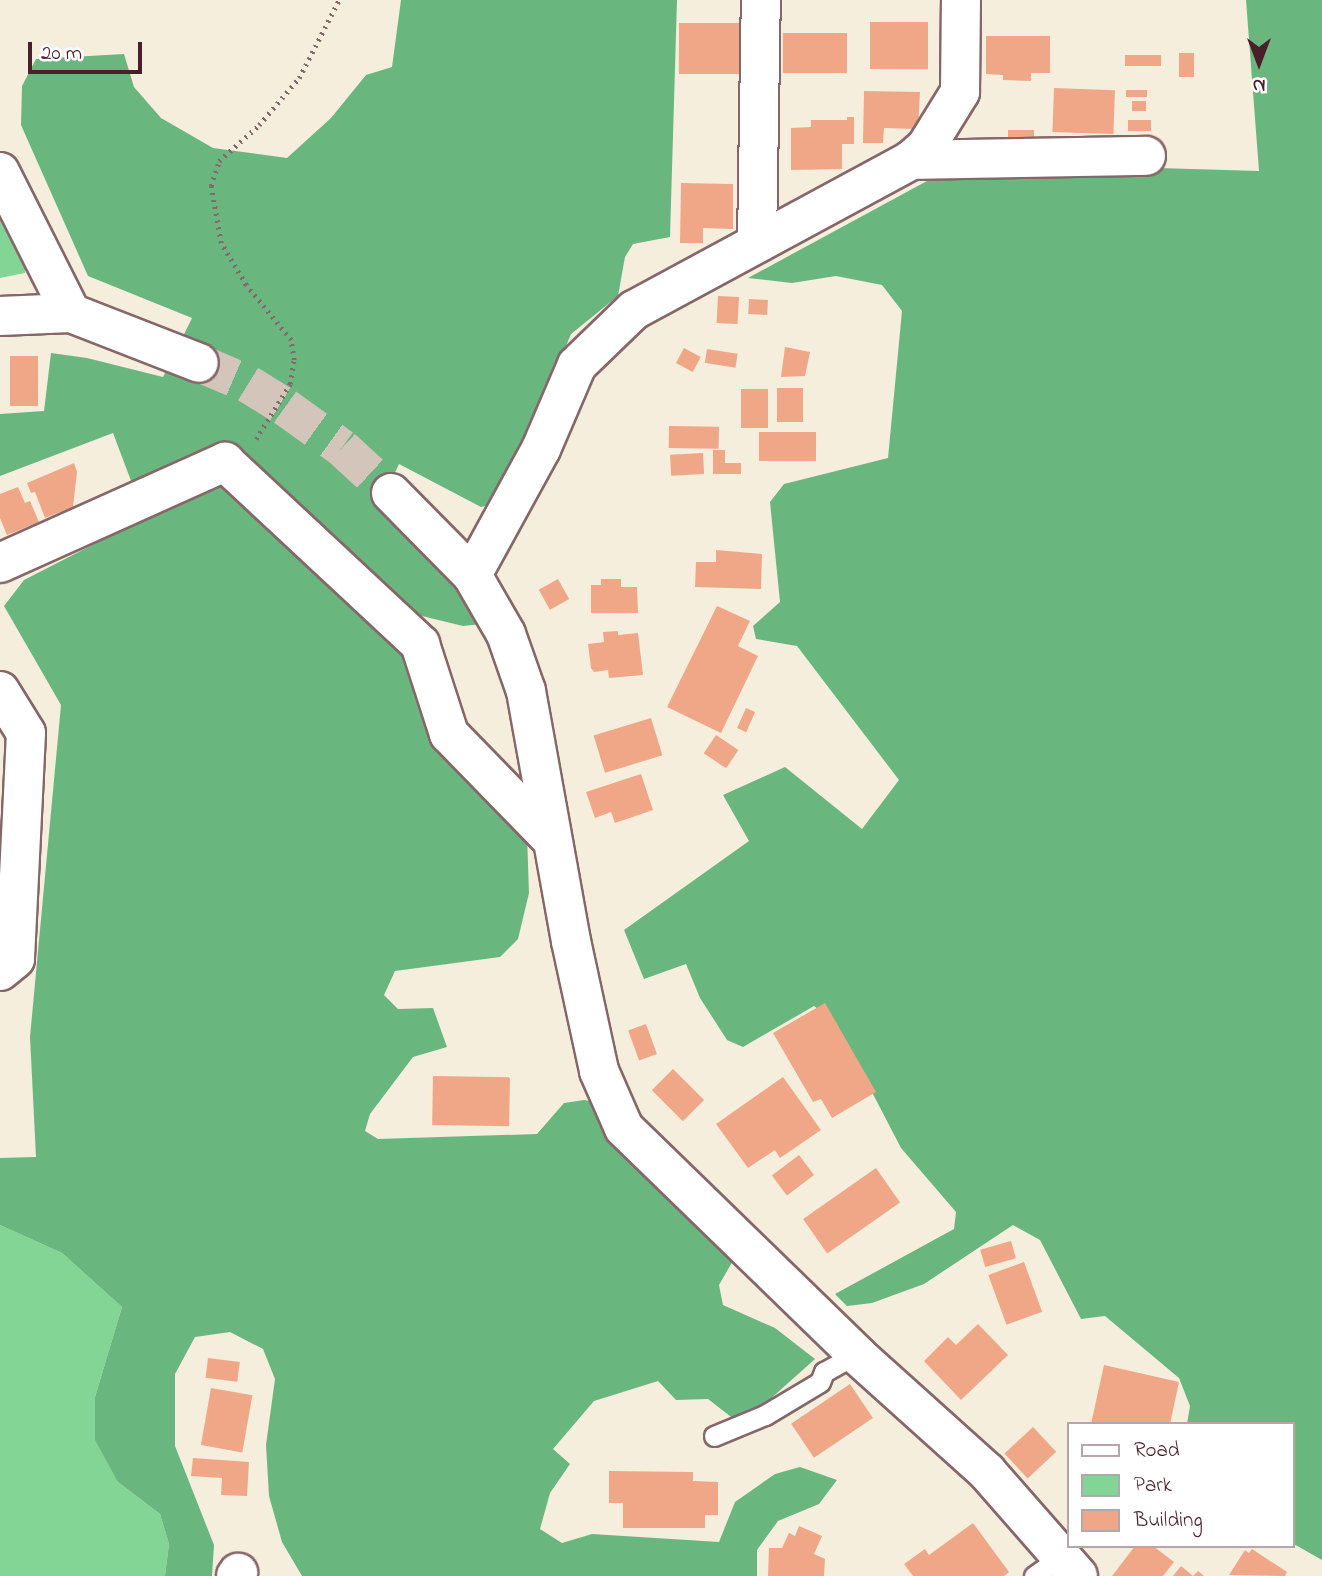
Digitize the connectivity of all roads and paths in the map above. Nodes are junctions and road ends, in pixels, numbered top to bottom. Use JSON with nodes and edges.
{"nodes":[{"id":1,"x":339,"y":0,"type":"edge"},
{"id":2,"x":761,"y":0,"type":"edge"},
{"id":3,"x":961,"y":0,"type":"edge"},
{"id":4,"x":1146,"y":156,"type":"dead end"},
{"id":5,"x":911,"y":160,"type":"junction"},
{"id":6,"x":0,"y":172,"type":"edge"},
{"id":7,"x":757,"y":243,"type":"junction"},
{"id":8,"x":71,"y":313,"type":"junction"},
{"id":9,"x":0,"y":316,"type":"edge"},
{"id":10,"x":199,"y":363,"type":"tunnel mouth"},
{"id":11,"x":225,"y":462,"type":"junction"},
{"id":12,"x":391,"y":493,"type":"tunnel mouth"},
{"id":13,"x":0,"y":563,"type":"edge"},
{"id":14,"x":472,"y":575,"type":"junction"},
{"id":15,"x":0,"y":691,"type":"edge"},
{"id":16,"x":13,"y":741,"type":"edge"},
{"id":17,"x":552,"y":840,"type":"junction"},
{"id":18,"x":0,"y":971,"type":"edge"},
{"id":19,"x":856,"y":1354,"type":"junction"},
{"id":20,"x":714,"y":1436,"type":"dead end"},
{"id":21,"x":1058,"y":1570,"type":"edge"}],
"edges":[{"from":1,"to":11,"type":"path"},
{"from":2,"to":7,"type":"street"},
{"from":3,"to":5,"type":"street"},
{"from":4,"to":5,"type":"street"},
{"from":5,"to":7,"type":"street"},
{"from":6,"to":8,"type":"street"},
{"from":7,"to":14,"type":"street"},
{"from":8,"to":9,"type":"street"},
{"from":8,"to":10,"type":"street"},
{"from":11,"to":13,"type":"street"},
{"from":11,"to":17,"type":"street"},
{"from":12,"to":14,"type":"street"},
{"from":14,"to":17,"type":"street"},
{"from":15,"to":16,"type":"street"},
{"from":16,"to":18,"type":"street"},
{"from":17,"to":19,"type":"street"},
{"from":19,"to":20,"type":"lane"},
{"from":19,"to":21,"type":"street"}]}
